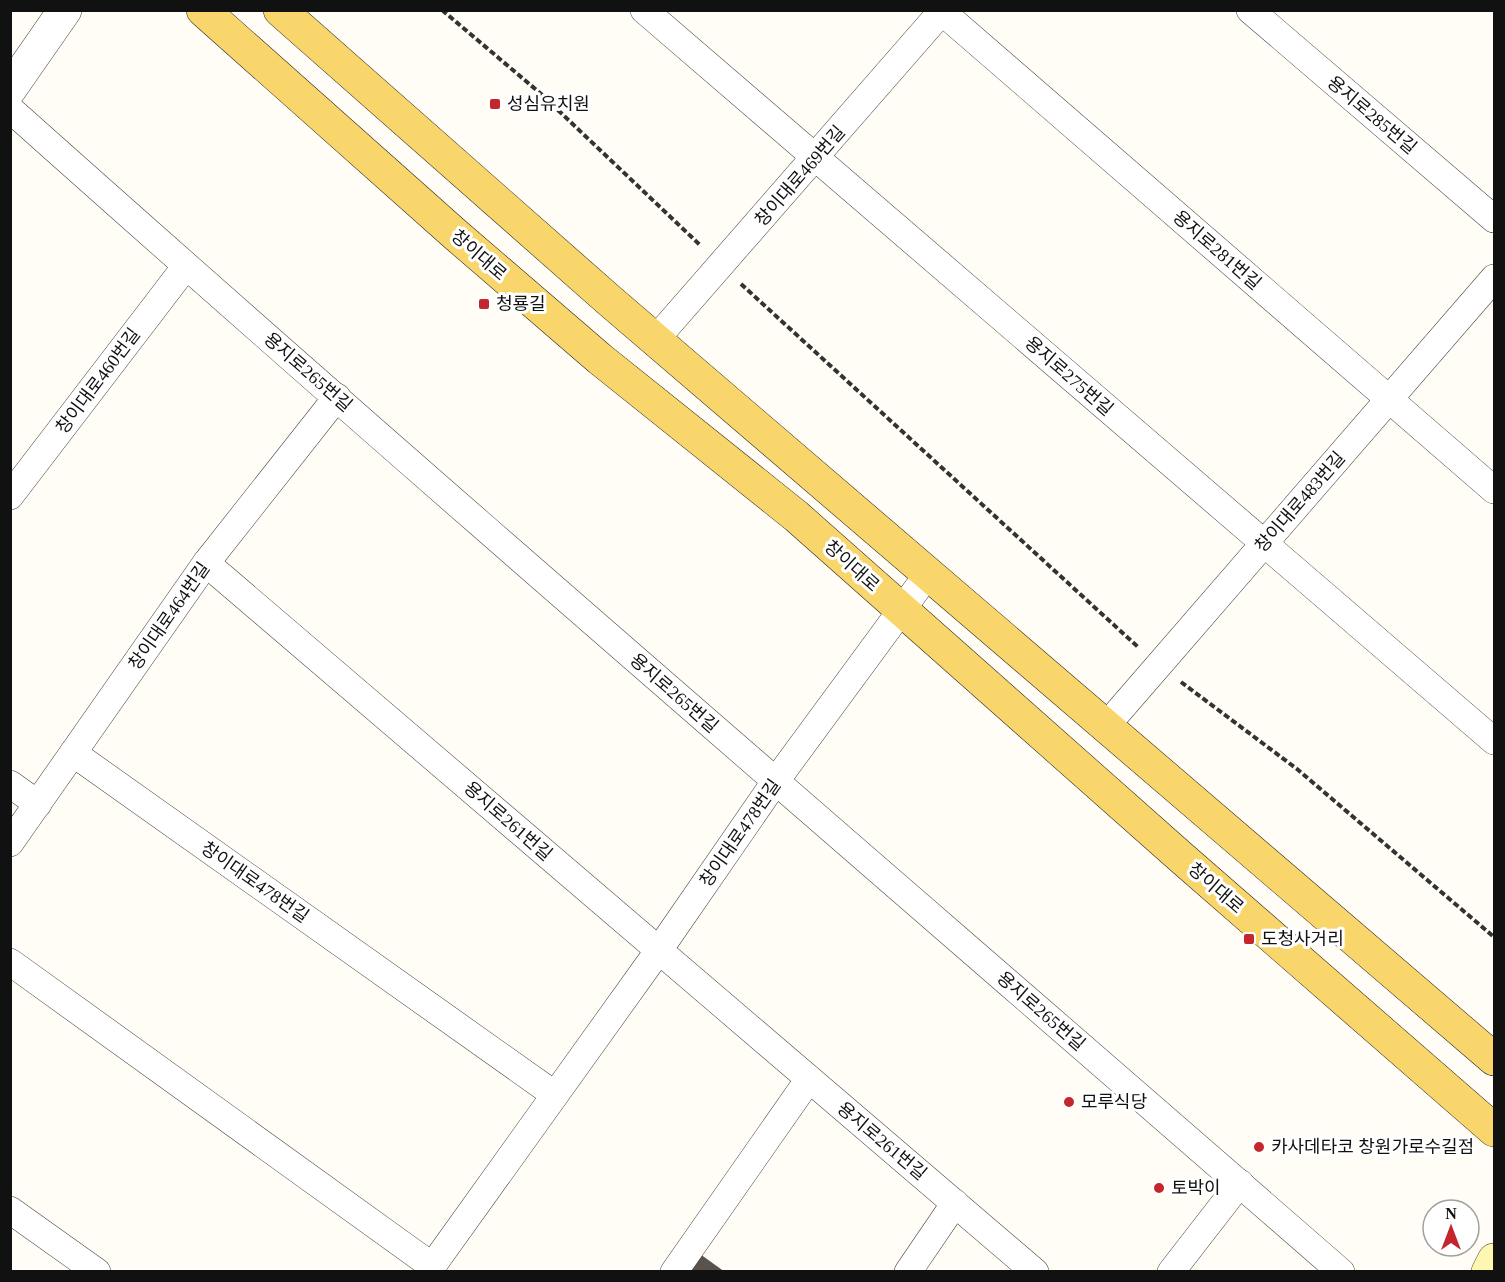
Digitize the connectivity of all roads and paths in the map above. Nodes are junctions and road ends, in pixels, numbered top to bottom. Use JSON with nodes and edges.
{"nodes":[{"id":1,"x":65,"y":10,"type":"edge"},
{"id":2,"x":203,"y":10,"type":"edge"},
{"id":3,"x":280,"y":10,"type":"edge"},
{"id":4,"x":442,"y":10,"type":"edge"},
{"id":5,"x":644,"y":10,"type":"edge"},
{"id":6,"x":1250,"y":10,"type":"edge"},
{"id":7,"x":942,"y":11,"type":"edge"},
{"id":8,"x":10,"y":89,"type":"edge"},
{"id":9,"x":10,"y":109,"type":"edge"},
{"id":10,"x":816,"y":158,"type":"junction"},
{"id":11,"x":1494,"y":219,"type":"edge"},
{"id":12,"x":721,"y":265,"type":"junction"},
{"id":13,"x":186,"y":266,"type":"junction"},
{"id":14,"x":1494,"y":279,"type":"edge"},
{"id":15,"x":655,"y":340,"type":"junction"},
{"id":16,"x":337,"y":398,"type":"junction"},
{"id":17,"x":1390,"y":399,"type":"junction"},
{"id":18,"x":1494,"y":490,"type":"edge"},
{"id":19,"x":10,"y":496,"type":"edge"},
{"id":20,"x":1265,"y":543,"type":"junction"},
{"id":21,"x":206,"y":562,"type":"junction"},
{"id":22,"x":928,"y":574,"type":"junction"},
{"id":23,"x":901,"y":610,"type":"junction"},
{"id":24,"x":1158,"y":666,"type":"junction"},
{"id":25,"x":1106,"y":726,"type":"junction"},
{"id":26,"x":1494,"y":741,"type":"edge"},
{"id":27,"x":73,"y":753,"type":"junction"},
{"id":28,"x":776,"y":782,"type":"junction"},
{"id":29,"x":10,"y":784,"type":"edge"},
{"id":30,"x":38,"y":804,"type":"junction"},
{"id":31,"x":10,"y":843,"type":"edge"},
{"id":32,"x":1494,"y":937,"type":"edge"},
{"id":33,"x":659,"y":950,"type":"junction"},
{"id":34,"x":10,"y":962,"type":"edge"},
{"id":35,"x":1494,"y":1059,"type":"edge"},
{"id":36,"x":809,"y":1079,"type":"junction"},
{"id":37,"x":555,"y":1095,"type":"junction"},
{"id":38,"x":1494,"y":1130,"type":"edge"},
{"id":39,"x":1240,"y":1183,"type":"junction"},
{"id":40,"x":955,"y":1203,"type":"junction"},
{"id":41,"x":10,"y":1210,"type":"edge"},
{"id":42,"x":1494,"y":1260,"type":"edge"},
{"id":43,"x":430,"y":1269,"type":"edge"},
{"id":44,"x":97,"y":1272,"type":"edge"},
{"id":45,"x":674,"y":1272,"type":"edge"},
{"id":46,"x":909,"y":1272,"type":"edge"},
{"id":47,"x":1035,"y":1272,"type":"edge"},
{"id":48,"x":1171,"y":1272,"type":"edge"},
{"id":49,"x":1341,"y":1272,"type":"edge"},
{"id":50,"x":1488,"y":1272,"type":"edge"}],
"edges":[{"from":1,"to":8,"type":"street"},
{"from":2,"to":23,"type":"main road","name":"창이대로"},
{"from":3,"to":15,"type":"main road"},
{"from":4,"to":12,"type":"path"},
{"from":5,"to":10,"type":"street","name":"용지로275번길"},
{"from":6,"to":11,"type":"street","name":"용지로285번길"},
{"from":7,"to":10,"type":"street","name":"창이대로469번길"},
{"from":7,"to":17,"type":"street","name":"용지로281번길"},
{"from":9,"to":13,"type":"street","name":"용지로265번길"},
{"from":10,"to":12,"type":"street","name":"창이대로469번길"},
{"from":10,"to":20,"type":"street","name":"용지로275번길"},
{"from":12,"to":15,"type":"street","name":"창이대로469번길"},
{"from":12,"to":24,"type":"path"},
{"from":13,"to":16,"type":"street","name":"용지로265번길"},
{"from":13,"to":19,"type":"street","name":"창이대로460번길"},
{"from":14,"to":17,"type":"street","name":"창이대로483번길"},
{"from":15,"to":22,"type":"main road"},
{"from":16,"to":21,"type":"street","name":"창이대로464번길"},
{"from":16,"to":28,"type":"street","name":"용지로265번길"},
{"from":17,"to":18,"type":"street","name":"용지로281번길"},
{"from":17,"to":20,"type":"street","name":"창이대로483번길"},
{"from":20,"to":24,"type":"street","name":"창이대로483번길"},
{"from":20,"to":26,"type":"street","name":"용지로275번길"},
{"from":21,"to":27,"type":"street","name":"창이대로464번길"},
{"from":21,"to":33,"type":"street","name":"용지로261번길"},
{"from":22,"to":23,"type":"street","name":"창이대로478번길"},
{"from":22,"to":25,"type":"main road"},
{"from":23,"to":28,"type":"street","name":"창이대로478번길"},
{"from":23,"to":38,"type":"main road","name":"창이대로"},
{"from":24,"to":25,"type":"street","name":"창이대로483번길"},
{"from":24,"to":32,"type":"path"},
{"from":25,"to":35,"type":"main road"},
{"from":27,"to":30,"type":"street","name":"창이대로464번길"},
{"from":27,"to":37,"type":"street","name":"창이대로478번길"},
{"from":28,"to":33,"type":"street","name":"창이대로478번길"},
{"from":28,"to":39,"type":"street","name":"용지로265번길"},
{"from":29,"to":30,"type":"street"},
{"from":30,"to":31,"type":"street","name":"창이대로464번길"},
{"from":33,"to":36,"type":"street","name":"용지로261번길"},
{"from":33,"to":37,"type":"street","name":"창이대로478번길"},
{"from":34,"to":43,"type":"street","name":"창이대로478번길"},
{"from":36,"to":40,"type":"street","name":"용지로261번길"},
{"from":36,"to":45,"type":"street"},
{"from":37,"to":43,"type":"street","name":"창이대로478번길"},
{"from":39,"to":48,"type":"street"},
{"from":39,"to":49,"type":"street","name":"용지로265번길"},
{"from":40,"to":46,"type":"street"},
{"from":40,"to":47,"type":"street","name":"용지로261번길"},
{"from":41,"to":44,"type":"street"},
{"from":42,"to":50,"type":"main road"}]}
